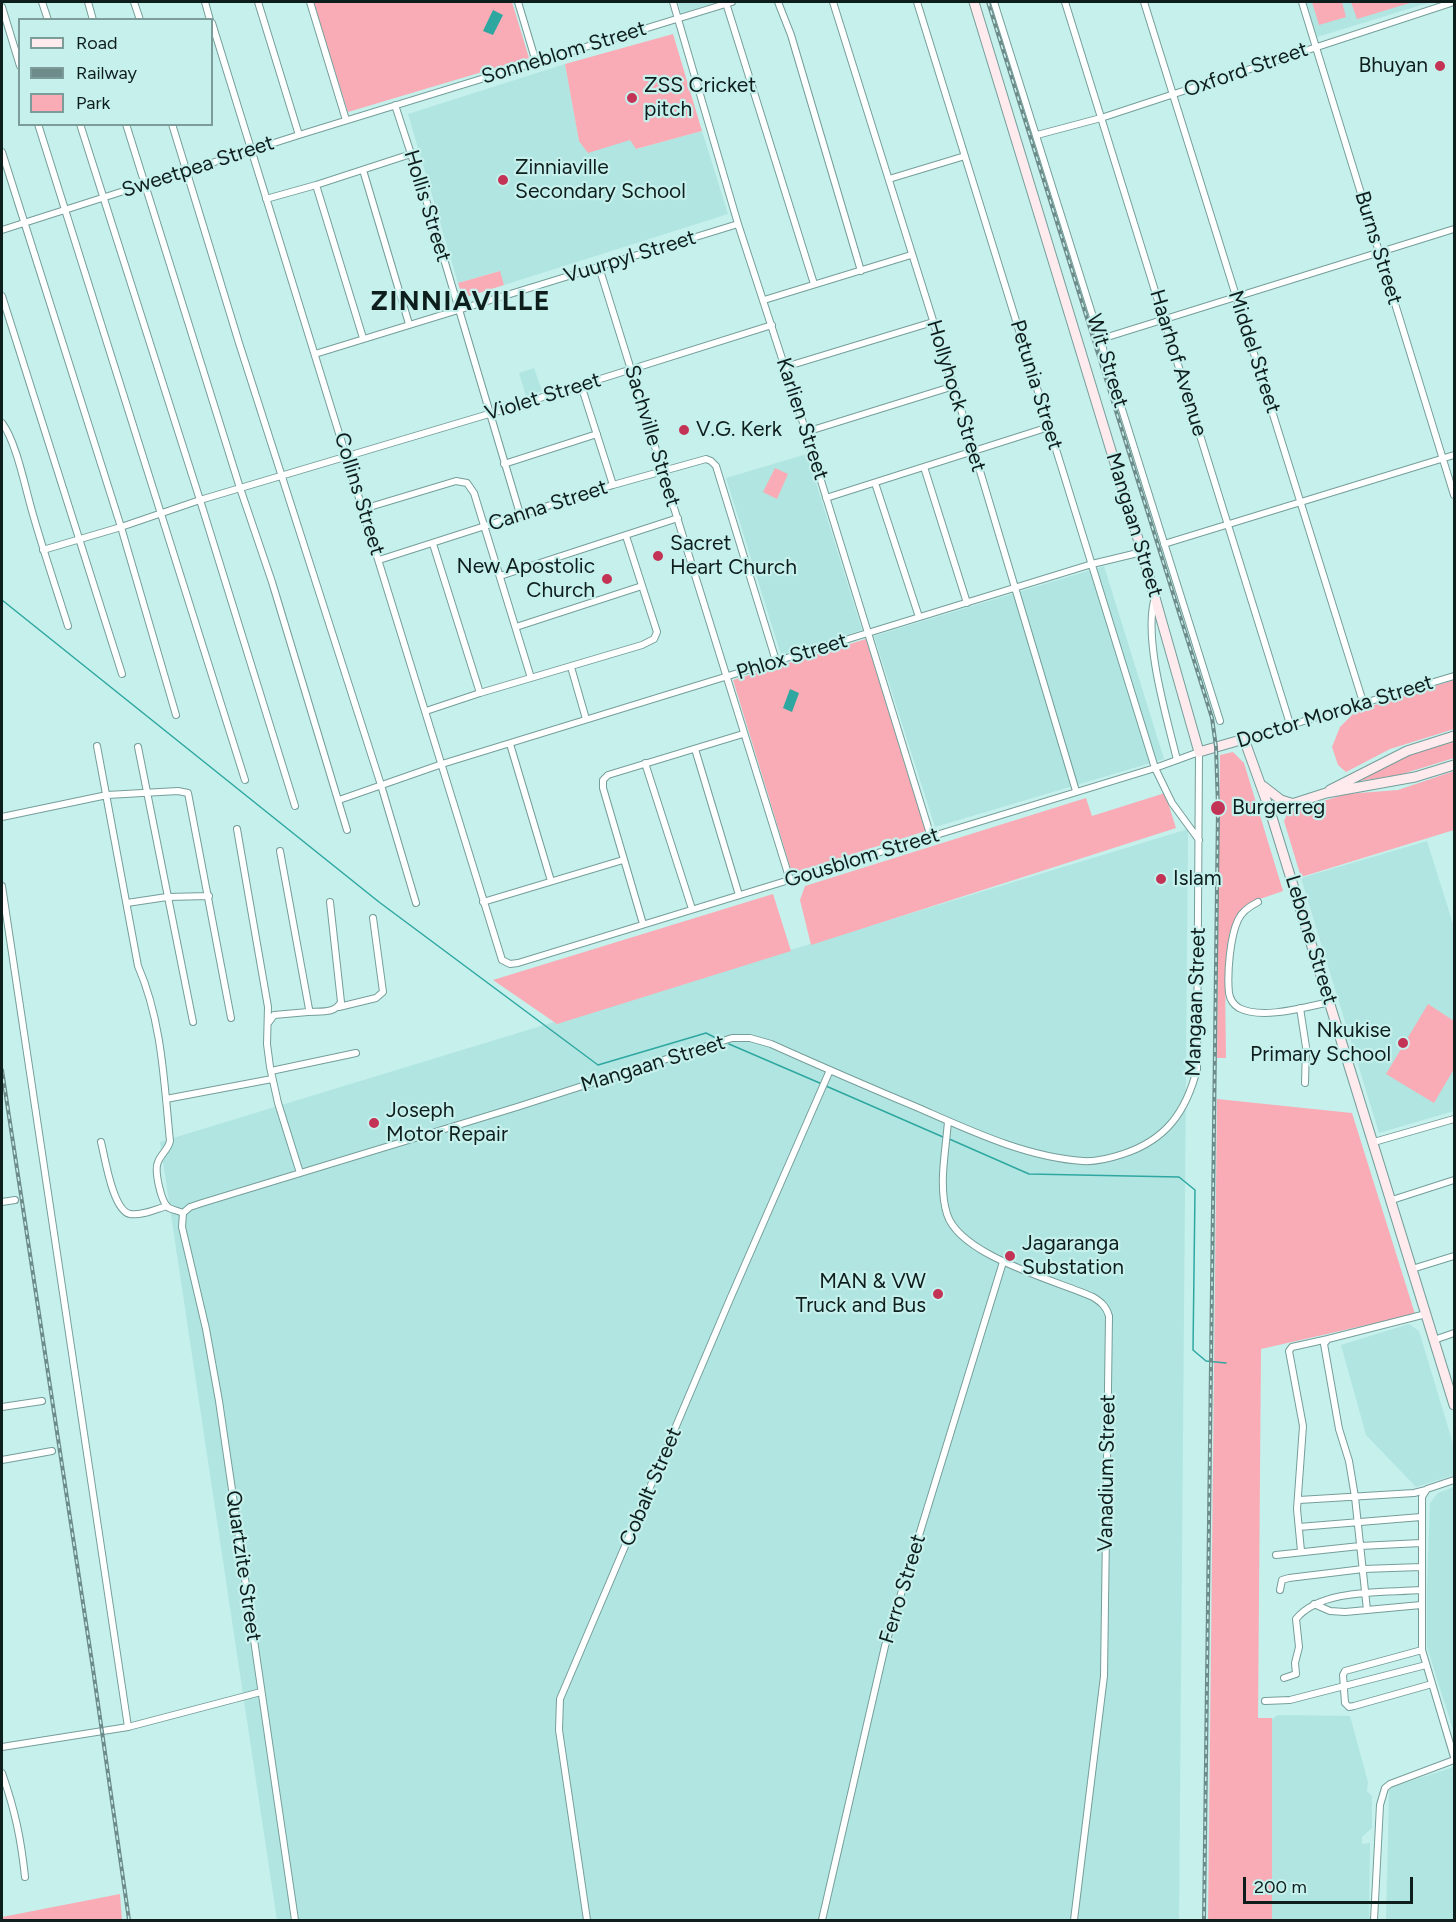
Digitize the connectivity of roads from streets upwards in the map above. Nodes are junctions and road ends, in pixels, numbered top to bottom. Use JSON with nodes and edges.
{"nodes":[{"id":1,"x":42,"y":2,"type":"edge"},
{"id":2,"x":88,"y":2,"type":"edge"},
{"id":3,"x":134,"y":2,"type":"edge"},
{"id":4,"x":205,"y":2,"type":"edge"},
{"id":5,"x":258,"y":2,"type":"edge"},
{"id":6,"x":310,"y":2,"type":"edge"},
{"id":7,"x":518,"y":2,"type":"edge"},
{"id":8,"x":673,"y":2,"type":"edge"},
{"id":9,"x":729,"y":2,"type":"edge"},
{"id":10,"x":778,"y":2,"type":"edge"},
{"id":11,"x":833,"y":2,"type":"edge"},
{"id":12,"x":916,"y":2,"type":"edge"},
{"id":13,"x":974,"y":2,"type":"edge"},
{"id":14,"x":994,"y":2,"type":"edge"},
{"id":15,"x":1065,"y":2,"type":"edge"},
{"id":16,"x":1144,"y":2,"type":"edge"},
{"id":17,"x":1302,"y":2,"type":"edge"},
{"id":18,"x":1455,"y":2,"type":"edge"},
{"id":19,"x":2,"y":8,"type":"edge"},
{"id":20,"x":47,"y":18,"type":"edge"},
{"id":21,"x":92,"y":18,"type":"edge"},
{"id":22,"x":139,"y":18,"type":"edge"},
{"id":23,"x":210,"y":18,"type":"edge"},
{"id":24,"x":678,"y":18,"type":"junction"},
{"id":25,"x":213,"y":28,"type":"edge"},
{"id":26,"x":1316,"y":46,"type":"junction"},
{"id":27,"x":18,"y":60,"type":"edge"},
{"id":28,"x":536,"y":62,"type":"junction"},
{"id":29,"x":1173,"y":94,"type":"junction"},
{"id":30,"x":395,"y":105,"type":"junction"},
{"id":31,"x":1101,"y":118,"type":"junction"},
{"id":32,"x":346,"y":120,"type":"junction"},
{"id":33,"x":39,"y":126,"type":"edge"},
{"id":34,"x":82,"y":126,"type":"edge"},
{"id":35,"x":127,"y":126,"type":"edge"},
{"id":36,"x":173,"y":126,"type":"edge"},
{"id":37,"x":299,"y":135,"type":"junction"},
{"id":38,"x":1036,"y":135,"type":"junction"},
{"id":39,"x":250,"y":150,"type":"junction"},
{"id":40,"x":2,"y":152,"type":"edge"},
{"id":41,"x":411,"y":154,"type":"junction"},
{"id":42,"x":965,"y":156,"type":"junction"},
{"id":43,"x":363,"y":170,"type":"junction"},
{"id":44,"x":187,"y":171,"type":"junction"},
{"id":45,"x":889,"y":179,"type":"junction"},
{"id":46,"x":145,"y":185,"type":"junction"},
{"id":47,"x":316,"y":185,"type":"junction"},
{"id":48,"x":103,"y":198,"type":"junction"},
{"id":49,"x":266,"y":199,"type":"junction"},
{"id":50,"x":64,"y":210,"type":"junction"},
{"id":51,"x":24,"y":222,"type":"junction"},
{"id":52,"x":738,"y":224,"type":"junction"},
{"id":53,"x":1455,"y":229,"type":"edge"},
{"id":54,"x":2,"y":230,"type":"edge"},
{"id":55,"x":1379,"y":254,"type":"junction"},
{"id":56,"x":911,"y":255,"type":"junction"},
{"id":57,"x":599,"y":267,"type":"junction"},
{"id":58,"x":861,"y":271,"type":"junction"},
{"id":59,"x":813,"y":284,"type":"junction"},
{"id":60,"x":2,"y":296,"type":"edge"},
{"id":61,"x":1237,"y":298,"type":"junction"},
{"id":62,"x":764,"y":300,"type":"junction"},
{"id":63,"x":459,"y":310,"type":"junction"},
{"id":64,"x":1164,"y":320,"type":"junction"},
{"id":65,"x":933,"y":322,"type":"junction"},
{"id":66,"x":409,"y":324,"type":"junction"},
{"id":67,"x":772,"y":325,"type":"junction"},
{"id":68,"x":363,"y":338,"type":"junction"},
{"id":69,"x":1101,"y":339,"type":"junction"},
{"id":70,"x":315,"y":354,"type":"junction"},
{"id":71,"x":785,"y":367,"type":"junction"},
{"id":72,"x":632,"y":369,"type":"junction"},
{"id":73,"x":581,"y":385,"type":"junction"},
{"id":74,"x":954,"y":386,"type":"junction"},
{"id":75,"x":489,"y":414,"type":"junction"},
{"id":76,"x":2,"y":423,"type":"edge"},
{"id":77,"x":1049,"y":427,"type":"junction"},
{"id":78,"x":806,"y":432,"type":"junction"},
{"id":79,"x":597,"y":434,"type":"junction"},
{"id":80,"x":974,"y":451,"type":"junction"},
{"id":81,"x":1455,"y":455,"type":"edge"},
{"id":82,"x":347,"y":456,"type":"junction"},
{"id":83,"x":1443,"y":458,"type":"junction"},
{"id":84,"x":504,"y":464,"type":"junction"},
{"id":85,"x":924,"y":467,"type":"junction"},
{"id":86,"x":663,"y":471,"type":"junction"},
{"id":87,"x":282,"y":475,"type":"junction"},
{"id":88,"x":875,"y":483,"type":"junction"},
{"id":89,"x":613,"y":485,"type":"junction"},
{"id":90,"x":240,"y":489,"type":"junction"},
{"id":91,"x":1455,"y":495,"type":"edge"},
{"id":92,"x":826,"y":498,"type":"junction"},
{"id":93,"x":200,"y":500,"type":"junction"},
{"id":94,"x":1301,"y":502,"type":"junction"},
{"id":95,"x":363,"y":509,"type":"junction"},
{"id":96,"x":159,"y":514,"type":"junction"},
{"id":97,"x":520,"y":514,"type":"junction"},
{"id":98,"x":678,"y":518,"type":"junction"},
{"id":99,"x":1228,"y":525,"type":"junction"},
{"id":100,"x":484,"y":526,"type":"junction"},
{"id":101,"x":121,"y":527,"type":"junction"},
{"id":102,"x":626,"y":536,"type":"junction"},
{"id":103,"x":79,"y":539,"type":"junction"},
{"id":104,"x":433,"y":544,"type":"junction"},
{"id":105,"x":1164,"y":544,"type":"junction"},
{"id":106,"x":43,"y":550,"type":"junction"},
{"id":107,"x":1142,"y":552,"type":"junction"},
{"id":108,"x":379,"y":560,"type":"junction"},
{"id":109,"x":1092,"y":564,"type":"junction"},
{"id":110,"x":500,"y":576,"type":"junction"},
{"id":111,"x":642,"y":586,"type":"junction"},
{"id":112,"x":1014,"y":588,"type":"junction"},
{"id":113,"x":1155,"y":598,"type":"junction"},
{"id":114,"x":967,"y":603,"type":"junction"},
{"id":115,"x":919,"y":617,"type":"junction"},
{"id":116,"x":68,"y":626,"type":"dead end"},
{"id":117,"x":516,"y":627,"type":"junction"},
{"id":118,"x":869,"y":634,"type":"junction"},
{"id":119,"x":776,"y":661,"type":"junction"},
{"id":120,"x":571,"y":667,"type":"junction"},
{"id":121,"x":122,"y":674,"type":"dead end"},
{"id":122,"x":727,"y":676,"type":"junction"},
{"id":123,"x":1455,"y":676,"type":"edge"},
{"id":124,"x":531,"y":678,"type":"junction"},
{"id":125,"x":480,"y":693,"type":"junction"},
{"id":126,"x":1363,"y":702,"type":"junction"},
{"id":127,"x":426,"y":711,"type":"junction"},
{"id":128,"x":176,"y":715,"type":"dead end"},
{"id":129,"x":586,"y":719,"type":"junction"},
{"id":130,"x":1220,"y":721,"type":"dead end"},
{"id":131,"x":1290,"y":724,"type":"junction"},
{"id":132,"x":743,"y":734,"type":"junction"},
{"id":133,"x":1455,"y":736,"type":"edge"},
{"id":134,"x":1244,"y":739,"type":"junction"},
{"id":135,"x":510,"y":744,"type":"junction"},
{"id":136,"x":97,"y":746,"type":"dead end"},
{"id":137,"x":138,"y":747,"type":"dead end"},
{"id":138,"x":1216,"y":747,"type":"joint"},
{"id":139,"x":695,"y":749,"type":"junction"},
{"id":140,"x":1199,"y":752,"type":"junction"},
{"id":141,"x":1177,"y":760,"type":"junction"},
{"id":142,"x":645,"y":763,"type":"junction"},
{"id":143,"x":442,"y":765,"type":"junction"},
{"id":144,"x":1455,"y":765,"type":"edge"},
{"id":145,"x":1155,"y":768,"type":"junction"},
{"id":146,"x":244,"y":780,"type":"dead end"},
{"id":147,"x":1261,"y":784,"type":"junction"},
{"id":148,"x":381,"y":785,"type":"junction"},
{"id":149,"x":1076,"y":791,"type":"junction"},
{"id":150,"x":148,"y":792,"type":"junction"},
{"id":151,"x":1326,"y":793,"type":"junction"},
{"id":152,"x":107,"y":795,"type":"junction"},
{"id":153,"x":339,"y":800,"type":"junction"},
{"id":154,"x":1294,"y":804,"type":"junction"},
{"id":155,"x":295,"y":806,"type":"dead end"},
{"id":156,"x":1270,"y":811,"type":"junction"},
{"id":157,"x":2,"y":817,"type":"edge"},
{"id":158,"x":237,"y":829,"type":"dead end"},
{"id":159,"x":348,"y":830,"type":"dead end"},
{"id":160,"x":931,"y":837,"type":"junction"},
{"id":161,"x":1199,"y":841,"type":"junction"},
{"id":162,"x":280,"y":851,"type":"dead end"},
{"id":163,"x":623,"y":860,"type":"junction"},
{"id":164,"x":790,"y":880,"type":"junction"},
{"id":165,"x":551,"y":881,"type":"junction"},
{"id":166,"x":2,"y":886,"type":"edge"},
{"id":167,"x":739,"y":895,"type":"junction"},
{"id":168,"x":209,"y":896,"type":"junction"},
{"id":169,"x":167,"y":897,"type":"junction"},
{"id":170,"x":330,"y":902,"type":"dead end"},
{"id":171,"x":483,"y":902,"type":"junction"},
{"id":172,"x":1258,"y":902,"type":"dead end"},
{"id":173,"x":127,"y":903,"type":"junction"},
{"id":174,"x":416,"y":903,"type":"dead end"},
{"id":175,"x":692,"y":909,"type":"junction"},
{"id":176,"x":373,"y":918,"type":"dead end"},
{"id":177,"x":643,"y":924,"type":"junction"},
{"id":178,"x":507,"y":963,"type":"joint"},
{"id":179,"x":1330,"y":1002,"type":"junction"},
{"id":180,"x":339,"y":1007,"type":"junction"},
{"id":181,"x":1300,"y":1008,"type":"junction"},
{"id":182,"x":308,"y":1012,"type":"junction"},
{"id":183,"x":231,"y":1018,"type":"dead end"},
{"id":184,"x":193,"y":1022,"type":"dead end"},
{"id":185,"x":268,"y":1023,"type":"junction"},
{"id":186,"x":356,"y":1053,"type":"dead end"},
{"id":187,"x":830,"y":1070,"type":"junction"},
{"id":188,"x":271,"y":1071,"type":"junction"},
{"id":189,"x":273,"y":1079,"type":"junction"},
{"id":190,"x":1305,"y":1083,"type":"dead end"},
{"id":191,"x":166,"y":1099,"type":"junction"},
{"id":192,"x":1455,"y":1119,"type":"edge"},
{"id":193,"x":948,"y":1121,"type":"junction"},
{"id":194,"x":101,"y":1142,"type":"dead end"},
{"id":195,"x":1374,"y":1142,"type":"junction"},
{"id":196,"x":300,"y":1173,"type":"junction"},
{"id":197,"x":1455,"y":1180,"type":"edge"},
{"id":198,"x":15,"y":1200,"type":"dead end"},
{"id":199,"x":1392,"y":1200,"type":"junction"},
{"id":200,"x":2,"y":1202,"type":"edge"},
{"id":201,"x":167,"y":1206,"type":"junction"},
{"id":202,"x":183,"y":1213,"type":"junction"},
{"id":203,"x":1455,"y":1256,"type":"edge"},
{"id":204,"x":1003,"y":1262,"type":"junction"},
{"id":205,"x":1412,"y":1269,"type":"junction"},
{"id":206,"x":1426,"y":1314,"type":"junction"},
{"id":207,"x":1455,"y":1333,"type":"edge"},
{"id":208,"x":1328,"y":1339,"type":"junction"},
{"id":209,"x":1434,"y":1340,"type":"junction"},
{"id":210,"x":42,"y":1401,"type":"dead end"},
{"id":211,"x":1455,"y":1405,"type":"edge"},
{"id":212,"x":2,"y":1407,"type":"edge"},
{"id":213,"x":52,"y":1451,"type":"dead end"},
{"id":214,"x":2,"y":1460,"type":"edge"},
{"id":215,"x":1455,"y":1480,"type":"edge"},
{"id":216,"x":1427,"y":1489,"type":"junction"},
{"id":217,"x":1355,"y":1497,"type":"junction"},
{"id":218,"x":1299,"y":1500,"type":"junction"},
{"id":219,"x":1421,"y":1517,"type":"junction"},
{"id":220,"x":1357,"y":1522,"type":"junction"},
{"id":221,"x":1299,"y":1527,"type":"junction"},
{"id":222,"x":1421,"y":1543,"type":"junction"},
{"id":223,"x":1360,"y":1546,"type":"junction"},
{"id":224,"x":1301,"y":1551,"type":"junction"},
{"id":225,"x":1275,"y":1555,"type":"dead end"},
{"id":226,"x":1421,"y":1567,"type":"junction"},
{"id":227,"x":1363,"y":1569,"type":"junction"},
{"id":228,"x":1280,"y":1590,"type":"dead end"},
{"id":229,"x":1420,"y":1590,"type":"junction"},
{"id":230,"x":1365,"y":1594,"type":"junction"},
{"id":231,"x":1314,"y":1604,"type":"junction"},
{"id":232,"x":1420,"y":1605,"type":"junction"},
{"id":233,"x":1367,"y":1610,"type":"junction"},
{"id":234,"x":1422,"y":1650,"type":"junction"},
{"id":235,"x":1426,"y":1665,"type":"junction"},
{"id":236,"x":1284,"y":1678,"type":"dead end"},
{"id":237,"x":1432,"y":1684,"type":"junction"},
{"id":238,"x":1344,"y":1687,"type":"junction"},
{"id":239,"x":261,"y":1692,"type":"junction"},
{"id":240,"x":1265,"y":1701,"type":"dead end"},
{"id":241,"x":128,"y":1727,"type":"junction"},
{"id":242,"x":2,"y":1747,"type":"edge"},
{"id":243,"x":1455,"y":1759,"type":"edge"},
{"id":244,"x":2,"y":1773,"type":"edge"},
{"id":245,"x":25,"y":1877,"type":"dead end"},
{"id":246,"x":295,"y":1920,"type":"edge"},
{"id":247,"x":587,"y":1920,"type":"edge"},
{"id":248,"x":822,"y":1920,"type":"edge"},
{"id":249,"x":1074,"y":1920,"type":"edge"},
{"id":250,"x":1374,"y":1920,"type":"edge"}],
"edges":[{"from":1,"to":20,"type":"street"},
{"from":2,"to":21,"type":"street"},
{"from":3,"to":22,"type":"street"},
{"from":4,"to":23,"type":"street","name":"Collins Street"},
{"from":5,"to":37,"type":"street"},
{"from":6,"to":32,"type":"street"},
{"from":7,"to":28,"type":"street"},
{"from":8,"to":24,"type":"street","name":"Karlien Street"},
{"from":9,"to":24,"type":"street","name":"Sonneblom Street"},
{"from":9,"to":59,"type":"street"},
{"from":10,"to":58,"type":"street"},
{"from":11,"to":45,"type":"street","name":"Hollyhock Street"},
{"from":12,"to":42,"type":"street","name":"Petunia Street"},
{"from":13,"to":107,"type":"street","name":"Mangaan Street"},
{"from":14,"to":38,"type":"street","name":"Wit Street"},
{"from":15,"to":31,"type":"street","name":"Haarhof Avenue"},
{"from":16,"to":29,"type":"street","name":"Middel Street"},
{"from":17,"to":26,"type":"street","name":"Burns Street"},
{"from":18,"to":26,"type":"street","name":"Oxford Street"},
{"from":19,"to":27,"type":"street"},
{"from":24,"to":28,"type":"street","name":"Sonneblom Street"},
{"from":24,"to":52,"type":"street","name":"Karlien Street"},
{"from":25,"to":39,"type":"street","name":"Collins Street"},
{"from":26,"to":29,"type":"street","name":"Oxford Street"},
{"from":26,"to":55,"type":"street","name":"Burns Street"},
{"from":28,"to":30,"type":"street","name":"Sonneblom Street"},
{"from":29,"to":31,"type":"street","name":"Oxford Street"},
{"from":29,"to":61,"type":"street","name":"Middel Street"},
{"from":30,"to":32,"type":"street","name":"Sweetpea Street"},
{"from":30,"to":41,"type":"street","name":"Hollis Street"},
{"from":31,"to":38,"type":"street","name":"Oxford Street"},
{"from":31,"to":64,"type":"street","name":"Haarhof Avenue"},
{"from":32,"to":37,"type":"street","name":"Sweetpea Street"},
{"from":33,"to":50,"type":"street"},
{"from":34,"to":48,"type":"street"},
{"from":35,"to":46,"type":"street"},
{"from":36,"to":44,"type":"street"},
{"from":37,"to":39,"type":"street","name":"Sweetpea Street"},
{"from":38,"to":69,"type":"street","name":"Wit Street"},
{"from":39,"to":44,"type":"street","name":"Sweetpea Street"},
{"from":39,"to":49,"type":"street","name":"Collins Street"},
{"from":40,"to":51,"type":"street"},
{"from":41,"to":43,"type":"street"},
{"from":41,"to":63,"type":"street","name":"Hollis Street"},
{"from":42,"to":45,"type":"street"},
{"from":42,"to":77,"type":"street","name":"Petunia Street"},
{"from":43,"to":47,"type":"street"},
{"from":43,"to":66,"type":"street"},
{"from":44,"to":46,"type":"street","name":"Sweetpea Street"},
{"from":44,"to":87,"type":"street"},
{"from":45,"to":56,"type":"street","name":"Hollyhock Street"},
{"from":46,"to":48,"type":"street","name":"Sweetpea Street"},
{"from":46,"to":90,"type":"street"},
{"from":47,"to":49,"type":"street"},
{"from":47,"to":68,"type":"street"},
{"from":48,"to":50,"type":"street","name":"Sweetpea Street"},
{"from":48,"to":93,"type":"street"},
{"from":49,"to":70,"type":"street","name":"Collins Street"},
{"from":50,"to":51,"type":"street","name":"Sweetpea Street"},
{"from":50,"to":96,"type":"street"},
{"from":51,"to":54,"type":"street","name":"Sweetpea Street"},
{"from":51,"to":101,"type":"street"},
{"from":52,"to":57,"type":"street","name":"Vuurpyl Street"},
{"from":52,"to":62,"type":"street","name":"Karlien Street"},
{"from":53,"to":55,"type":"street"},
{"from":55,"to":61,"type":"street"},
{"from":55,"to":83,"type":"street","name":"Burns Street"},
{"from":56,"to":58,"type":"street"},
{"from":56,"to":65,"type":"street","name":"Hollyhock Street"},
{"from":57,"to":63,"type":"street","name":"Vuurpyl Street"},
{"from":57,"to":72,"type":"street","name":"Sachville Street"},
{"from":58,"to":59,"type":"street"},
{"from":59,"to":62,"type":"street"},
{"from":60,"to":103,"type":"street"},
{"from":61,"to":64,"type":"street"},
{"from":61,"to":94,"type":"street","name":"Middel Street"},
{"from":62,"to":67,"type":"street","name":"Karlien Street"},
{"from":63,"to":66,"type":"street","name":"Vuurpyl Street"},
{"from":63,"to":75,"type":"street","name":"Hollis Street"},
{"from":64,"to":69,"type":"street"},
{"from":64,"to":99,"type":"street","name":"Haarhof Avenue"},
{"from":65,"to":71,"type":"street"},
{"from":65,"to":74,"type":"street","name":"Hollyhock Street"},
{"from":66,"to":68,"type":"street","name":"Vuurpyl Street"},
{"from":67,"to":71,"type":"street","name":"Karlien Street"},
{"from":67,"to":72,"type":"street","name":"Violet Street"},
{"from":68,"to":70,"type":"street","name":"Vuurpyl Street"},
{"from":69,"to":105,"type":"street","name":"Wit Street"},
{"from":70,"to":82,"type":"street","name":"Collins Street"},
{"from":71,"to":78,"type":"street","name":"Karlien Street"},
{"from":72,"to":73,"type":"street","name":"Violet Street"},
{"from":72,"to":86,"type":"street","name":"Sachville Street"},
{"from":73,"to":75,"type":"street","name":"Violet Street"},
{"from":73,"to":79,"type":"street"},
{"from":74,"to":78,"type":"street"},
{"from":74,"to":80,"type":"street","name":"Hollyhock Street"},
{"from":75,"to":82,"type":"street","name":"Violet Street"},
{"from":75,"to":84,"type":"street","name":"Hollis Street"},
{"from":76,"to":106,"type":"street"},
{"from":77,"to":80,"type":"street"},
{"from":77,"to":109,"type":"street","name":"Petunia Street"},
{"from":78,"to":92,"type":"street","name":"Karlien Street"},
{"from":79,"to":84,"type":"street"},
{"from":79,"to":89,"type":"street"},
{"from":80,"to":85,"type":"street"},
{"from":80,"to":112,"type":"street","name":"Hollyhock Street"},
{"from":81,"to":83,"type":"street"},
{"from":82,"to":87,"type":"street","name":"Violet Street"},
{"from":82,"to":95,"type":"street","name":"Collins Street"},
{"from":83,"to":91,"type":"street","name":"Burns Street"},
{"from":83,"to":94,"type":"street"},
{"from":84,"to":97,"type":"street","name":"Hollis Street"},
{"from":85,"to":88,"type":"street"},
{"from":85,"to":114,"type":"street"},
{"from":86,"to":89,"type":"street","name":"Canna Street"},
{"from":86,"to":98,"type":"street","name":"Sachville Street"},
{"from":86,"to":119,"type":"street","name":"Canna Street"},
{"from":87,"to":90,"type":"street","name":"Violet Street"},
{"from":87,"to":148,"type":"street"},
{"from":88,"to":92,"type":"street"},
{"from":88,"to":115,"type":"street"},
{"from":89,"to":97,"type":"street","name":"Canna Street"},
{"from":90,"to":93,"type":"street","name":"Violet Street"},
{"from":90,"to":153,"type":"street"},
{"from":92,"to":118,"type":"street","name":"Karlien Street"},
{"from":93,"to":96,"type":"street","name":"Violet Street"},
{"from":93,"to":155,"type":"street"},
{"from":94,"to":99,"type":"street"},
{"from":94,"to":126,"type":"street","name":"Middel Street"},
{"from":95,"to":100,"type":"street"},
{"from":95,"to":108,"type":"street","name":"Collins Street"},
{"from":96,"to":101,"type":"street","name":"Violet Street"},
{"from":96,"to":146,"type":"street"},
{"from":97,"to":100,"type":"street","name":"Canna Street"},
{"from":98,"to":102,"type":"street"},
{"from":98,"to":122,"type":"street","name":"Sachville Street"},
{"from":99,"to":105,"type":"street"},
{"from":99,"to":131,"type":"street","name":"Haarhof Avenue"},
{"from":100,"to":104,"type":"street","name":"Canna Street"},
{"from":100,"to":110,"type":"street"},
{"from":101,"to":103,"type":"street","name":"Violet Street"},
{"from":101,"to":128,"type":"street"},
{"from":102,"to":110,"type":"street"},
{"from":102,"to":111,"type":"street"},
{"from":103,"to":106,"type":"street","name":"Violet Street"},
{"from":103,"to":121,"type":"street"},
{"from":104,"to":108,"type":"street","name":"Canna Street"},
{"from":104,"to":125,"type":"street"},
{"from":105,"to":130,"type":"street","name":"Wit Street"},
{"from":106,"to":116,"type":"street"},
{"from":107,"to":109,"type":"street","name":"Phlox Street"},
{"from":107,"to":113,"type":"street","name":"Mangaan Street"},
{"from":108,"to":127,"type":"street","name":"Collins Street"},
{"from":109,"to":112,"type":"street","name":"Phlox Street"},
{"from":109,"to":145,"type":"street","name":"Petunia Street"},
{"from":110,"to":117,"type":"street"},
{"from":111,"to":117,"type":"street"},
{"from":111,"to":120,"type":"street"},
{"from":112,"to":114,"type":"street","name":"Phlox Street"},
{"from":112,"to":149,"type":"street","name":"Hollyhock Street"},
{"from":113,"to":140,"type":"street","name":"Mangaan Street"},
{"from":113,"to":141,"type":"street"},
{"from":114,"to":115,"type":"street","name":"Phlox Street"},
{"from":115,"to":118,"type":"street","name":"Phlox Street"},
{"from":117,"to":124,"type":"street"},
{"from":118,"to":119,"type":"street","name":"Phlox Street"},
{"from":118,"to":160,"type":"street","name":"Karlien Street"},
{"from":119,"to":122,"type":"street","name":"Phlox Street"},
{"from":120,"to":124,"type":"street"},
{"from":120,"to":129,"type":"street"},
{"from":122,"to":129,"type":"street","name":"Phlox Street"},
{"from":122,"to":132,"type":"street","name":"Sachville Street"},
{"from":123,"to":126,"type":"street","name":"Doctor Moroka Street"},
{"from":124,"to":125,"type":"street"},
{"from":125,"to":127,"type":"street"},
{"from":126,"to":131,"type":"street","name":"Doctor Moroka Street"},
{"from":127,"to":143,"type":"street","name":"Collins Street"},
{"from":129,"to":135,"type":"street","name":"Phlox Street"},
{"from":131,"to":134,"type":"street","name":"Doctor Moroka Street"},
{"from":132,"to":139,"type":"street"},
{"from":132,"to":164,"type":"street","name":"Sachville Street"},
{"from":133,"to":151,"type":"street"},
{"from":134,"to":138,"type":"street","name":"Doctor Moroka Street"},
{"from":134,"to":147,"type":"street","name":"Lebone Street"},
{"from":135,"to":143,"type":"street","name":"Phlox Street"},
{"from":135,"to":165,"type":"street"},
{"from":136,"to":152,"type":"street"},
{"from":137,"to":150,"type":"street"},
{"from":138,"to":140,"type":"street","name":"Gousblom Street"},
{"from":139,"to":142,"type":"street"},
{"from":139,"to":167,"type":"street"},
{"from":140,"to":141,"type":"street","name":"Gousblom Street"},
{"from":140,"to":161,"type":"street","name":"Mangaan Street"},
{"from":141,"to":145,"type":"street","name":"Gousblom Street"},
{"from":142,"to":163,"type":"street"},
{"from":142,"to":175,"type":"street"},
{"from":143,"to":148,"type":"street","name":"Phlox Street"},
{"from":143,"to":171,"type":"street","name":"Collins Street"},
{"from":144,"to":151,"type":"street"},
{"from":145,"to":149,"type":"street","name":"Gousblom Street"},
{"from":145,"to":161,"type":"street","name":"Petunia Street"},
{"from":147,"to":154,"type":"street"},
{"from":147,"to":156,"type":"street","name":"Lebone Street"},
{"from":148,"to":153,"type":"street","name":"Phlox Street"},
{"from":148,"to":174,"type":"street"},
{"from":149,"to":160,"type":"street","name":"Gousblom Street"},
{"from":150,"to":152,"type":"street"},
{"from":150,"to":168,"type":"street"},
{"from":150,"to":169,"type":"street"},
{"from":151,"to":154,"type":"street"},
{"from":152,"to":157,"type":"street"},
{"from":152,"to":173,"type":"street"},
{"from":153,"to":159,"type":"street"},
{"from":154,"to":156,"type":"street"},
{"from":156,"to":179,"type":"street","name":"Lebone Street"},
{"from":158,"to":185,"type":"street"},
{"from":160,"to":164,"type":"street","name":"Gousblom Street"},
{"from":161,"to":193,"type":"street","name":"Mangaan Street"},
{"from":162,"to":182,"type":"street"},
{"from":163,"to":165,"type":"street"},
{"from":163,"to":177,"type":"street"},
{"from":164,"to":167,"type":"street","name":"Gousblom Street"},
{"from":165,"to":171,"type":"street"},
{"from":166,"to":241,"type":"street"},
{"from":167,"to":175,"type":"street","name":"Gousblom Street"},
{"from":168,"to":169,"type":"street"},
{"from":168,"to":183,"type":"street"},
{"from":169,"to":173,"type":"street"},
{"from":169,"to":184,"type":"street"},
{"from":170,"to":180,"type":"street"},
{"from":171,"to":178,"type":"street","name":"Collins Street"},
{"from":172,"to":181,"type":"street"},
{"from":173,"to":191,"type":"street"},
{"from":175,"to":177,"type":"street","name":"Gousblom Street"},
{"from":176,"to":180,"type":"street"},
{"from":177,"to":178,"type":"street","name":"Gousblom Street"},
{"from":179,"to":181,"type":"street"},
{"from":179,"to":195,"type":"street","name":"Lebone Street"},
{"from":180,"to":182,"type":"street"},
{"from":181,"to":190,"type":"street"},
{"from":182,"to":185,"type":"street"},
{"from":185,"to":188,"type":"street"},
{"from":186,"to":188,"type":"street"},
{"from":187,"to":193,"type":"street","name":"Mangaan Street"},
{"from":187,"to":196,"type":"street","name":"Mangaan Street"},
{"from":187,"to":247,"type":"street","name":"Cobalt Street"},
{"from":188,"to":189,"type":"street"},
{"from":189,"to":191,"type":"street"},
{"from":189,"to":196,"type":"street"},
{"from":191,"to":201,"type":"street"},
{"from":192,"to":195,"type":"street"},
{"from":193,"to":204,"type":"street","name":"Vanadium Street"},
{"from":194,"to":201,"type":"street"},
{"from":195,"to":199,"type":"street","name":"Lebone Street"},
{"from":196,"to":202,"type":"street","name":"Mangaan Street"},
{"from":197,"to":199,"type":"street"},
{"from":198,"to":200,"type":"street"},
{"from":199,"to":205,"type":"street","name":"Lebone Street"},
{"from":201,"to":202,"type":"street"},
{"from":202,"to":239,"type":"street","name":"Quartzite Street"},
{"from":203,"to":205,"type":"street"},
{"from":204,"to":248,"type":"street","name":"Ferro Street"},
{"from":204,"to":249,"type":"street","name":"Vanadium Street"},
{"from":205,"to":206,"type":"street","name":"Lebone Street"},
{"from":206,"to":208,"type":"street"},
{"from":206,"to":209,"type":"street","name":"Lebone Street"},
{"from":207,"to":209,"type":"street"},
{"from":208,"to":217,"type":"street"},
{"from":208,"to":218,"type":"street"},
{"from":209,"to":211,"type":"street","name":"Lebone Street"},
{"from":210,"to":212,"type":"street"},
{"from":213,"to":214,"type":"street"},
{"from":215,"to":216,"type":"street"},
{"from":216,"to":217,"type":"street"},
{"from":216,"to":219,"type":"street"},
{"from":217,"to":218,"type":"street"},
{"from":217,"to":220,"type":"street"},
{"from":218,"to":221,"type":"street"},
{"from":219,"to":220,"type":"street"},
{"from":219,"to":222,"type":"street"},
{"from":220,"to":221,"type":"street"},
{"from":220,"to":223,"type":"street"},
{"from":221,"to":224,"type":"street"},
{"from":222,"to":223,"type":"street"},
{"from":222,"to":226,"type":"street"},
{"from":223,"to":224,"type":"street"},
{"from":223,"to":227,"type":"street"},
{"from":224,"to":225,"type":"street"},
{"from":226,"to":227,"type":"street"},
{"from":226,"to":229,"type":"street"},
{"from":227,"to":228,"type":"street"},
{"from":227,"to":230,"type":"street"},
{"from":229,"to":230,"type":"street"},
{"from":229,"to":232,"type":"street"},
{"from":230,"to":231,"type":"street"},
{"from":230,"to":233,"type":"street"},
{"from":231,"to":233,"type":"street"},
{"from":231,"to":236,"type":"street"},
{"from":232,"to":233,"type":"street"},
{"from":232,"to":234,"type":"street"},
{"from":234,"to":235,"type":"street"},
{"from":234,"to":238,"type":"street"},
{"from":235,"to":237,"type":"street"},
{"from":235,"to":238,"type":"street"},
{"from":237,"to":238,"type":"street"},
{"from":237,"to":243,"type":"street"},
{"from":238,"to":240,"type":"street"},
{"from":239,"to":241,"type":"street"},
{"from":239,"to":246,"type":"street","name":"Quartzite Street"},
{"from":241,"to":242,"type":"street"},
{"from":243,"to":250,"type":"street"},
{"from":244,"to":245,"type":"street"}]}
